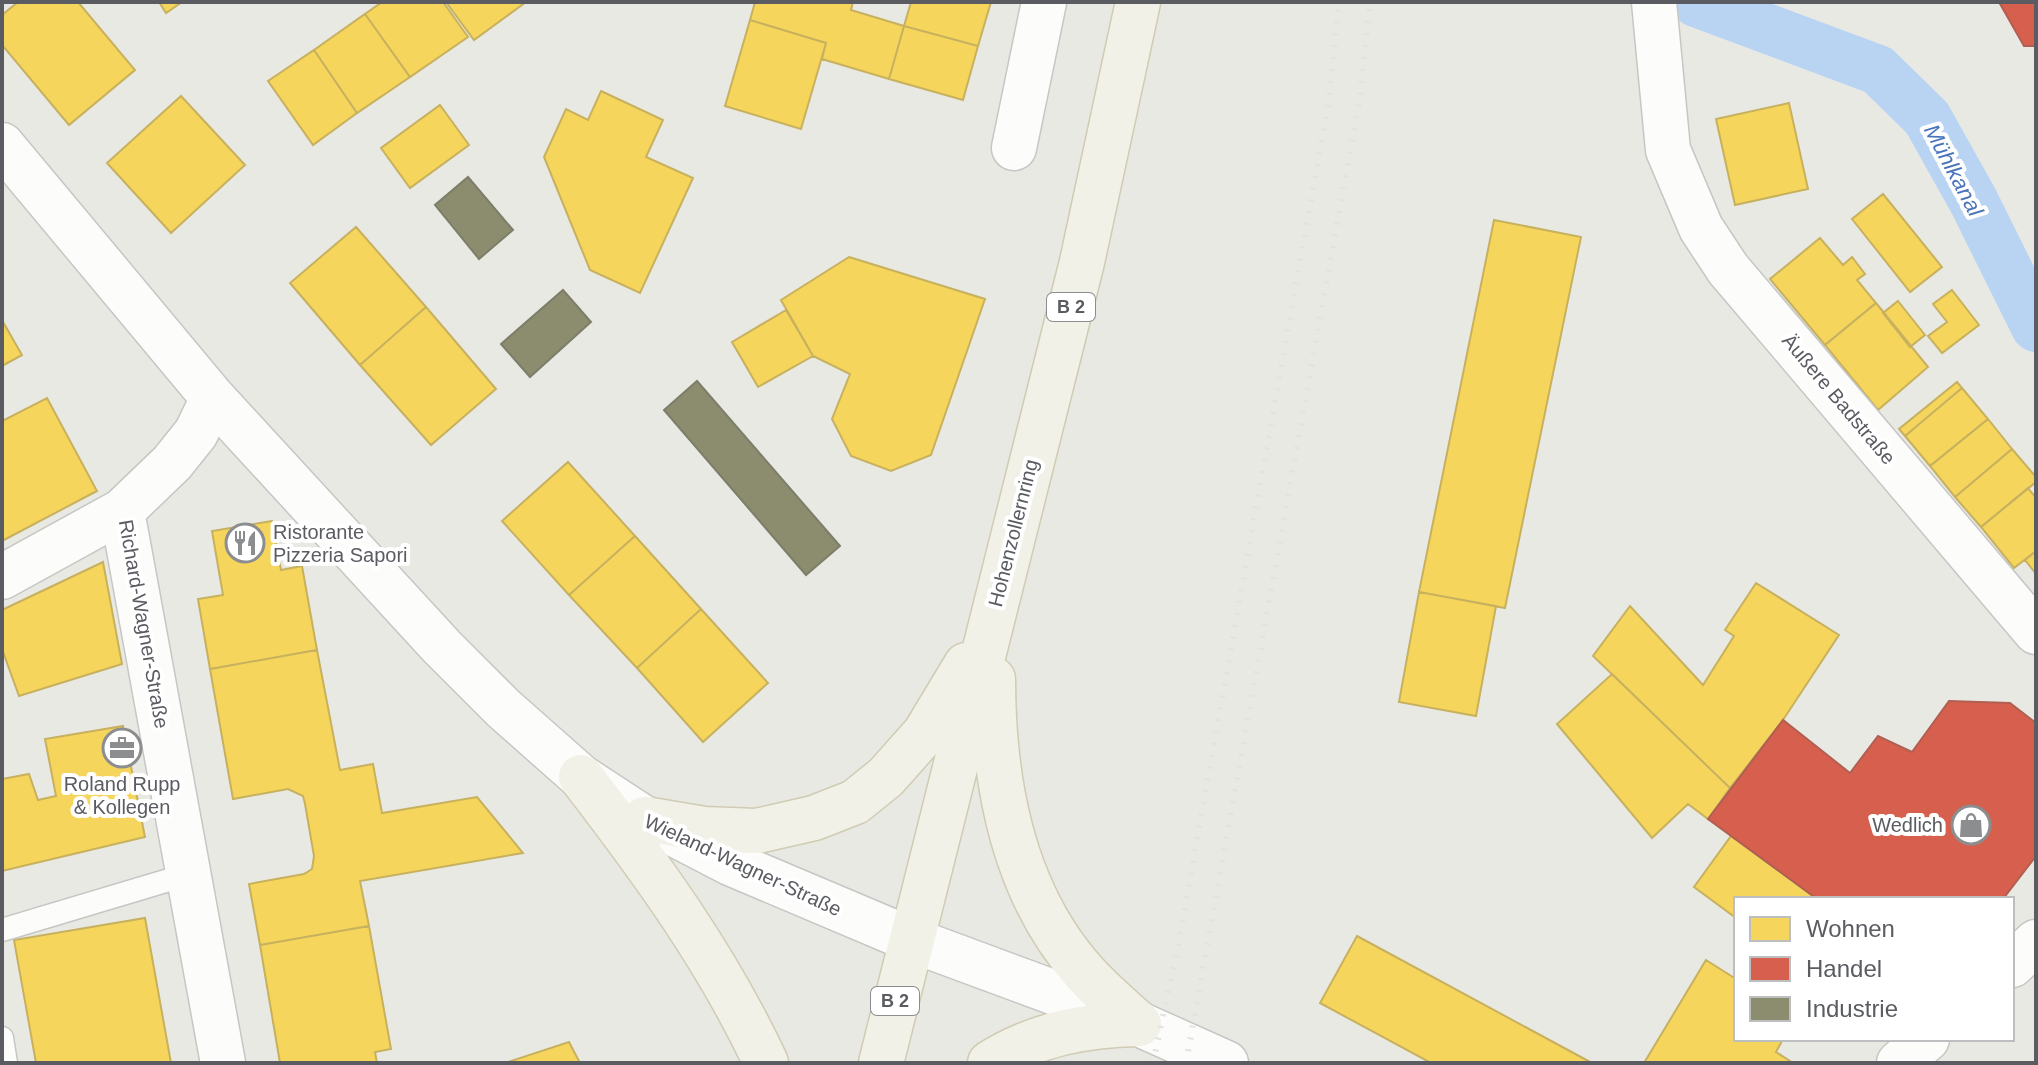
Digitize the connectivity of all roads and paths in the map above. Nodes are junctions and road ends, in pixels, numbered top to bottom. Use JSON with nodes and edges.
{"nodes":[{"id":1,"x":1044,"y":2,"type":"edge"},
{"id":2,"x":1138,"y":2,"type":"edge"},
{"id":3,"x":1654,"y":2,"type":"edge"},
{"id":4,"x":2,"y":145,"type":"edge"},
{"id":5,"x":1014,"y":148,"type":"dead end"},
{"id":6,"x":213,"y":398,"type":"junction"},
{"id":7,"x":122,"y":511,"type":"junction"},
{"id":8,"x":2,"y":577,"type":"edge"},
{"id":9,"x":993,"y":609,"type":"junction"},
{"id":10,"x":2036,"y":632,"type":"edge"},
{"id":11,"x":581,"y":777,"type":"junction"},
{"id":12,"x":645,"y":819,"type":"junction"},
{"id":13,"x":189,"y":874,"type":"junction"},
{"id":14,"x":2,"y":930,"type":"edge"},
{"id":15,"x":912,"y":940,"type":"junction"},
{"id":16,"x":2036,"y":942,"type":"edge"},
{"id":17,"x":2014,"y":963,"type":"edge"},
{"id":18,"x":1139,"y":1024,"type":"junction"},
{"id":19,"x":2,"y":1038,"type":"edge"},
{"id":20,"x":1925,"y":1041,"type":"edge"},
{"id":21,"x":6,"y":1063,"type":"edge"},
{"id":22,"x":223,"y":1063,"type":"edge"},
{"id":23,"x":766,"y":1063,"type":"edge"},
{"id":24,"x":881,"y":1063,"type":"edge"},
{"id":25,"x":990,"y":1063,"type":"edge"},
{"id":26,"x":1226,"y":1063,"type":"edge"},
{"id":27,"x":1899,"y":1063,"type":"edge"}],
"edges":[{"from":1,"to":5,"type":"street"},
{"from":2,"to":9,"type":"main road","name":"Hohenzollernring","number":"B 2"},
{"from":3,"to":10,"type":"street","name":"Äußere Badstraße"},
{"from":4,"to":6,"type":"street"},
{"from":6,"to":7,"type":"street","name":"Richard-Wagner-Straße"},
{"from":6,"to":11,"type":"street","name":"Wieland-Wagner-Straße"},
{"from":7,"to":8,"type":"street"},
{"from":7,"to":13,"type":"street","name":"Richard-Wagner-Straße"},
{"from":9,"to":12,"type":"main road"},
{"from":9,"to":15,"type":"main road","name":"Hohenzollernring","number":"B 2"},
{"from":9,"to":18,"type":"main road"},
{"from":11,"to":12,"type":"street","name":"Wieland-Wagner-Straße"},
{"from":11,"to":23,"type":"main road"},
{"from":12,"to":15,"type":"street","name":"Wieland-Wagner-Straße"},
{"from":13,"to":14,"type":"lane"},
{"from":13,"to":22,"type":"street","name":"Richard-Wagner-Straße"},
{"from":15,"to":18,"type":"street","name":"Wieland-Wagner-Straße"},
{"from":15,"to":24,"type":"main road","name":"Hohenzollernring","number":"B 2"},
{"from":16,"to":17,"type":"street"},
{"from":18,"to":25,"type":"main road"},
{"from":18,"to":26,"type":"street","name":"Wieland-Wagner-Straße"},
{"from":19,"to":21,"type":"lane"},
{"from":20,"to":27,"type":"street"}]}
